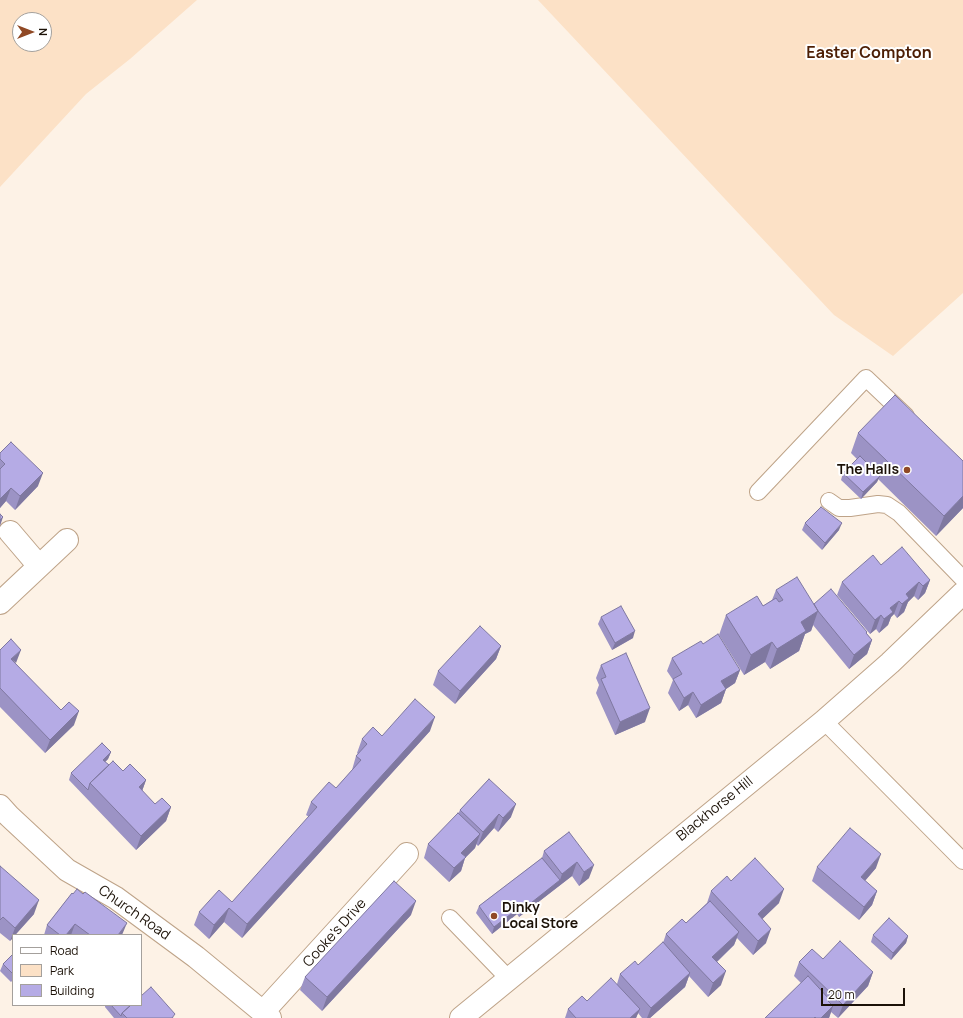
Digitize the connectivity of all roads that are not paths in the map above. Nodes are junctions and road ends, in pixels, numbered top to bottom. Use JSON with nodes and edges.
{"nodes":[{"id":1,"x":917,"y":428,"type":"edge"},
{"id":2,"x":758,"y":492,"type":"dead end"},
{"id":3,"x":829,"y":501,"type":"dead end"},
{"id":4,"x":10,"y":532,"type":"dead end"},
{"id":5,"x":67,"y":540,"type":"dead end"},
{"id":6,"x":39,"y":566,"type":"junction"},
{"id":7,"x":963,"y":579,"type":"edge"},
{"id":8,"x":963,"y":593,"type":"edge"},
{"id":9,"x":0,"y":603,"type":"edge"},
{"id":10,"x":824,"y":721,"type":"junction"},
{"id":11,"x":0,"y":806,"type":"edge"},
{"id":12,"x":407,"y":854,"type":"dead end"},
{"id":13,"x":963,"y":861,"type":"edge"},
{"id":14,"x":450,"y":918,"type":"dead end"},
{"id":15,"x":508,"y":978,"type":"junction"},
{"id":16,"x":266,"y":1015,"type":"edge"},
{"id":17,"x":461,"y":1018,"type":"edge"}],
"edges":[{"from":1,"to":2,"type":"lane"},
{"from":3,"to":7,"type":"lane"},
{"from":4,"to":6,"type":"street"},
{"from":5,"to":6,"type":"street"},
{"from":6,"to":9,"type":"street"},
{"from":8,"to":10,"type":"street","name":"Blackhorse Hill"},
{"from":10,"to":13,"type":"lane"},
{"from":10,"to":15,"type":"street","name":"Blackhorse Hill"},
{"from":11,"to":16,"type":"street","name":"Church Road"},
{"from":12,"to":16,"type":"street","name":"Cooke's Drive"},
{"from":14,"to":15,"type":"lane"},
{"from":15,"to":17,"type":"street","name":"Blackhorse Hill"}]}
